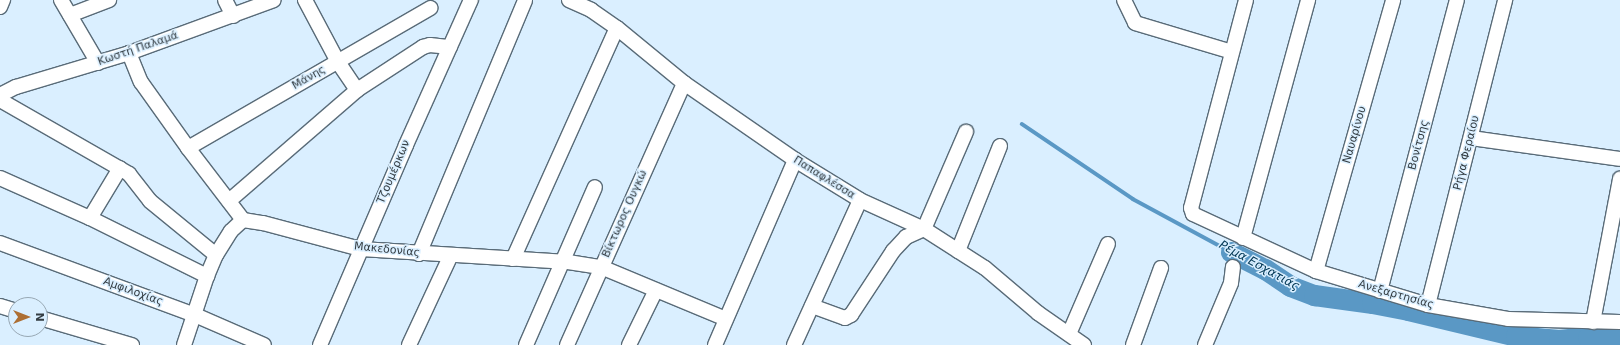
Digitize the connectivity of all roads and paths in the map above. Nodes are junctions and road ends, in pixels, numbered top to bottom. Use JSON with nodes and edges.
{"nodes":[{"id":1,"x":3,"y":0,"type":"edge"},
{"id":2,"x":60,"y":0,"type":"edge"},
{"id":3,"x":109,"y":0,"type":"edge"},
{"id":4,"x":225,"y":0,"type":"edge"},
{"id":5,"x":274,"y":0,"type":"edge"},
{"id":6,"x":305,"y":0,"type":"edge"},
{"id":7,"x":471,"y":0,"type":"edge"},
{"id":8,"x":525,"y":0,"type":"edge"},
{"id":9,"x":569,"y":0,"type":"edge"},
{"id":10,"x":1124,"y":0,"type":"edge"},
{"id":11,"x":1246,"y":0,"type":"edge"},
{"id":12,"x":1308,"y":0,"type":"edge"},
{"id":13,"x":1393,"y":0,"type":"edge"},
{"id":14,"x":1457,"y":0,"type":"edge"},
{"id":15,"x":1505,"y":0,"type":"edge"},
{"id":16,"x":0,"y":7,"type":"edge"},
{"id":17,"x":430,"y":8,"type":"dead end"},
{"id":18,"x":70,"y":15,"type":"junction"},
{"id":19,"x":233,"y":16,"type":"junction"},
{"id":20,"x":617,"y":28,"type":"junction"},
{"id":21,"x":450,"y":48,"type":"junction"},
{"id":22,"x":1232,"y":52,"type":"junction"},
{"id":23,"x":129,"y":53,"type":"junction"},
{"id":24,"x":338,"y":62,"type":"junction"},
{"id":25,"x":98,"y":63,"type":"junction"},
{"id":26,"x":684,"y":83,"type":"junction"},
{"id":27,"x":357,"y":90,"type":"junction"},
{"id":28,"x":0,"y":95,"type":"edge"},
{"id":29,"x":0,"y":100,"type":"edge"},
{"id":30,"x":966,"y":132,"type":"dead end"},
{"id":31,"x":1471,"y":138,"type":"junction"},
{"id":32,"x":1000,"y":146,"type":"dead end"},
{"id":33,"x":188,"y":148,"type":"junction"},
{"id":34,"x":1620,"y":159,"type":"edge"},
{"id":35,"x":795,"y":160,"type":"junction"},
{"id":36,"x":120,"y":168,"type":"junction"},
{"id":37,"x":0,"y":178,"type":"edge"},
{"id":38,"x":1620,"y":179,"type":"edge"},
{"id":39,"x":595,"y":187,"type":"dead end"},
{"id":40,"x":860,"y":200,"type":"junction"},
{"id":41,"x":229,"y":201,"type":"junction"},
{"id":42,"x":90,"y":218,"type":"junction"},
{"id":43,"x":243,"y":220,"type":"junction"},
{"id":44,"x":924,"y":230,"type":"junction"},
{"id":45,"x":1243,"y":238,"type":"junction"},
{"id":46,"x":0,"y":243,"type":"edge"},
{"id":47,"x":1108,"y":244,"type":"dead end"},
{"id":48,"x":361,"y":249,"type":"junction"},
{"id":49,"x":958,"y":251,"type":"junction"},
{"id":50,"x":419,"y":254,"type":"junction"},
{"id":51,"x":216,"y":255,"type":"junction"},
{"id":52,"x":451,"y":255,"type":"junction"},
{"id":53,"x":513,"y":259,"type":"junction"},
{"id":54,"x":562,"y":261,"type":"junction"},
{"id":55,"x":601,"y":267,"type":"junction"},
{"id":56,"x":1233,"y":267,"type":"dead end"},
{"id":57,"x":1162,"y":268,"type":"dead end"},
{"id":58,"x":1316,"y":271,"type":"junction"},
{"id":59,"x":207,"y":276,"type":"junction"},
{"id":60,"x":656,"y":290,"type":"junction"},
{"id":61,"x":1380,"y":291,"type":"junction"},
{"id":62,"x":1428,"y":305,"type":"junction"},
{"id":63,"x":812,"y":306,"type":"junction"},
{"id":64,"x":195,"y":315,"type":"junction"},
{"id":65,"x":726,"y":319,"type":"junction"},
{"id":66,"x":48,"y":320,"type":"edge"},
{"id":67,"x":1593,"y":322,"type":"junction"},
{"id":68,"x":1620,"y":322,"type":"edge"},
{"id":69,"x":1070,"y":334,"type":"junction"},
{"id":70,"x":132,"y":345,"type":"edge"},
{"id":71,"x":184,"y":345,"type":"edge"},
{"id":72,"x":264,"y":345,"type":"edge"},
{"id":73,"x":320,"y":345,"type":"edge"},
{"id":74,"x":409,"y":345,"type":"edge"},
{"id":75,"x":526,"y":345,"type":"edge"},
{"id":76,"x":567,"y":345,"type":"edge"},
{"id":77,"x":629,"y":345,"type":"edge"},
{"id":78,"x":715,"y":345,"type":"edge"},
{"id":79,"x":794,"y":345,"type":"edge"},
{"id":80,"x":1084,"y":345,"type":"edge"},
{"id":81,"x":1133,"y":345,"type":"edge"},
{"id":82,"x":1205,"y":345,"type":"edge"}],
"edges":[{"from":1,"to":16,"type":"street"},
{"from":2,"to":18,"type":"street"},
{"from":3,"to":18,"type":"street"},
{"from":4,"to":19,"type":"street"},
{"from":5,"to":19,"type":"street","name":"Κωστή Παλαμά"},
{"from":6,"to":24,"type":"street"},
{"from":7,"to":21,"type":"street","name":"Τζουμέρκων"},
{"from":8,"to":50,"type":"street"},
{"from":9,"to":20,"type":"street","name":"Παπαφλέσσα"},
{"from":10,"to":22,"type":"street"},
{"from":11,"to":22,"type":"street"},
{"from":12,"to":45,"type":"street"},
{"from":13,"to":58,"type":"street","name":"Ναυαρίνου"},
{"from":14,"to":61,"type":"street","name":"Βονίτσης"},
{"from":15,"to":31,"type":"street","name":"Ρήγα Φεραίου"},
{"from":17,"to":24,"type":"street","name":"Μάνης"},
{"from":18,"to":25,"type":"street"},
{"from":19,"to":23,"type":"street","name":"Κωστή Παλαμά"},
{"from":20,"to":26,"type":"street","name":"Παπαφλέσσα"},
{"from":20,"to":53,"type":"street"},
{"from":21,"to":27,"type":"street"},
{"from":21,"to":48,"type":"street","name":"Τζουμέρκων"},
{"from":22,"to":45,"type":"street","name":"Ανεξαρτησίας"},
{"from":23,"to":25,"type":"street","name":"Κωστή Παλαμά"},
{"from":23,"to":33,"type":"street"},
{"from":24,"to":27,"type":"street"},
{"from":24,"to":33,"type":"street","name":"Μάνης"},
{"from":25,"to":28,"type":"street","name":"Κωστή Παλαμά"},
{"from":26,"to":35,"type":"street","name":"Παπαφλέσσα"},
{"from":26,"to":55,"type":"street","name":"Βίκτωρος Ουγκώ"},
{"from":27,"to":41,"type":"street"},
{"from":29,"to":36,"type":"street"},
{"from":30,"to":44,"type":"street"},
{"from":31,"to":34,"type":"street"},
{"from":31,"to":62,"type":"street","name":"Ρήγα Φεραίου"},
{"from":32,"to":49,"type":"street"},
{"from":33,"to":41,"type":"street"},
{"from":35,"to":40,"type":"street","name":"Παπαφλέσσα"},
{"from":35,"to":65,"type":"street"},
{"from":36,"to":42,"type":"street"},
{"from":36,"to":51,"type":"street"},
{"from":37,"to":42,"type":"street"},
{"from":38,"to":67,"type":"street"},
{"from":39,"to":54,"type":"street"},
{"from":40,"to":44,"type":"street","name":"Παπαφλέσσα"},
{"from":40,"to":63,"type":"street"},
{"from":41,"to":43,"type":"street"},
{"from":42,"to":59,"type":"street"},
{"from":43,"to":48,"type":"street","name":"Μακεδονίας"},
{"from":43,"to":51,"type":"street"},
{"from":44,"to":49,"type":"street","name":"Παπαφλέσσα"},
{"from":44,"to":63,"type":"street"},
{"from":45,"to":58,"type":"street","name":"Ανεξαρτησίας"},
{"from":46,"to":64,"type":"street","name":"Αμφιλοχίας"},
{"from":47,"to":69,"type":"street"},
{"from":48,"to":50,"type":"street","name":"Μακεδονίας"},
{"from":48,"to":73,"type":"street","name":"Τζουμέρκων"},
{"from":49,"to":69,"type":"street","name":"Παπαφλέσσα"},
{"from":50,"to":52,"type":"street","name":"Μακεδονίας"},
{"from":51,"to":59,"type":"street"},
{"from":52,"to":53,"type":"street","name":"Μακεδονίας"},
{"from":52,"to":74,"type":"street"},
{"from":53,"to":54,"type":"street","name":"Μακεδονίας"},
{"from":54,"to":55,"type":"street","name":"Μακεδονίας"},
{"from":54,"to":75,"type":"street"},
{"from":55,"to":60,"type":"street","name":"Μακεδονίας"},
{"from":55,"to":76,"type":"street","name":"Βίκτωρος Ουγκώ"},
{"from":56,"to":82,"type":"street"},
{"from":57,"to":81,"type":"street"},
{"from":58,"to":61,"type":"street","name":"Ανεξαρτησίας"},
{"from":59,"to":64,"type":"street"},
{"from":60,"to":65,"type":"street","name":"Μακεδονίας"},
{"from":60,"to":77,"type":"street"},
{"from":61,"to":62,"type":"street","name":"Ανεξαρτησίας"},
{"from":62,"to":67,"type":"street","name":"Ανεξαρτησίας"},
{"from":63,"to":79,"type":"street"},
{"from":64,"to":71,"type":"street"},
{"from":64,"to":72,"type":"street","name":"Αμφιλοχίας"},
{"from":65,"to":78,"type":"street"},
{"from":66,"to":70,"type":"street"},
{"from":67,"to":68,"type":"street","name":"Ανεξαρτησίας"},
{"from":69,"to":80,"type":"street","name":"Παπαφλέσσα"}]}
